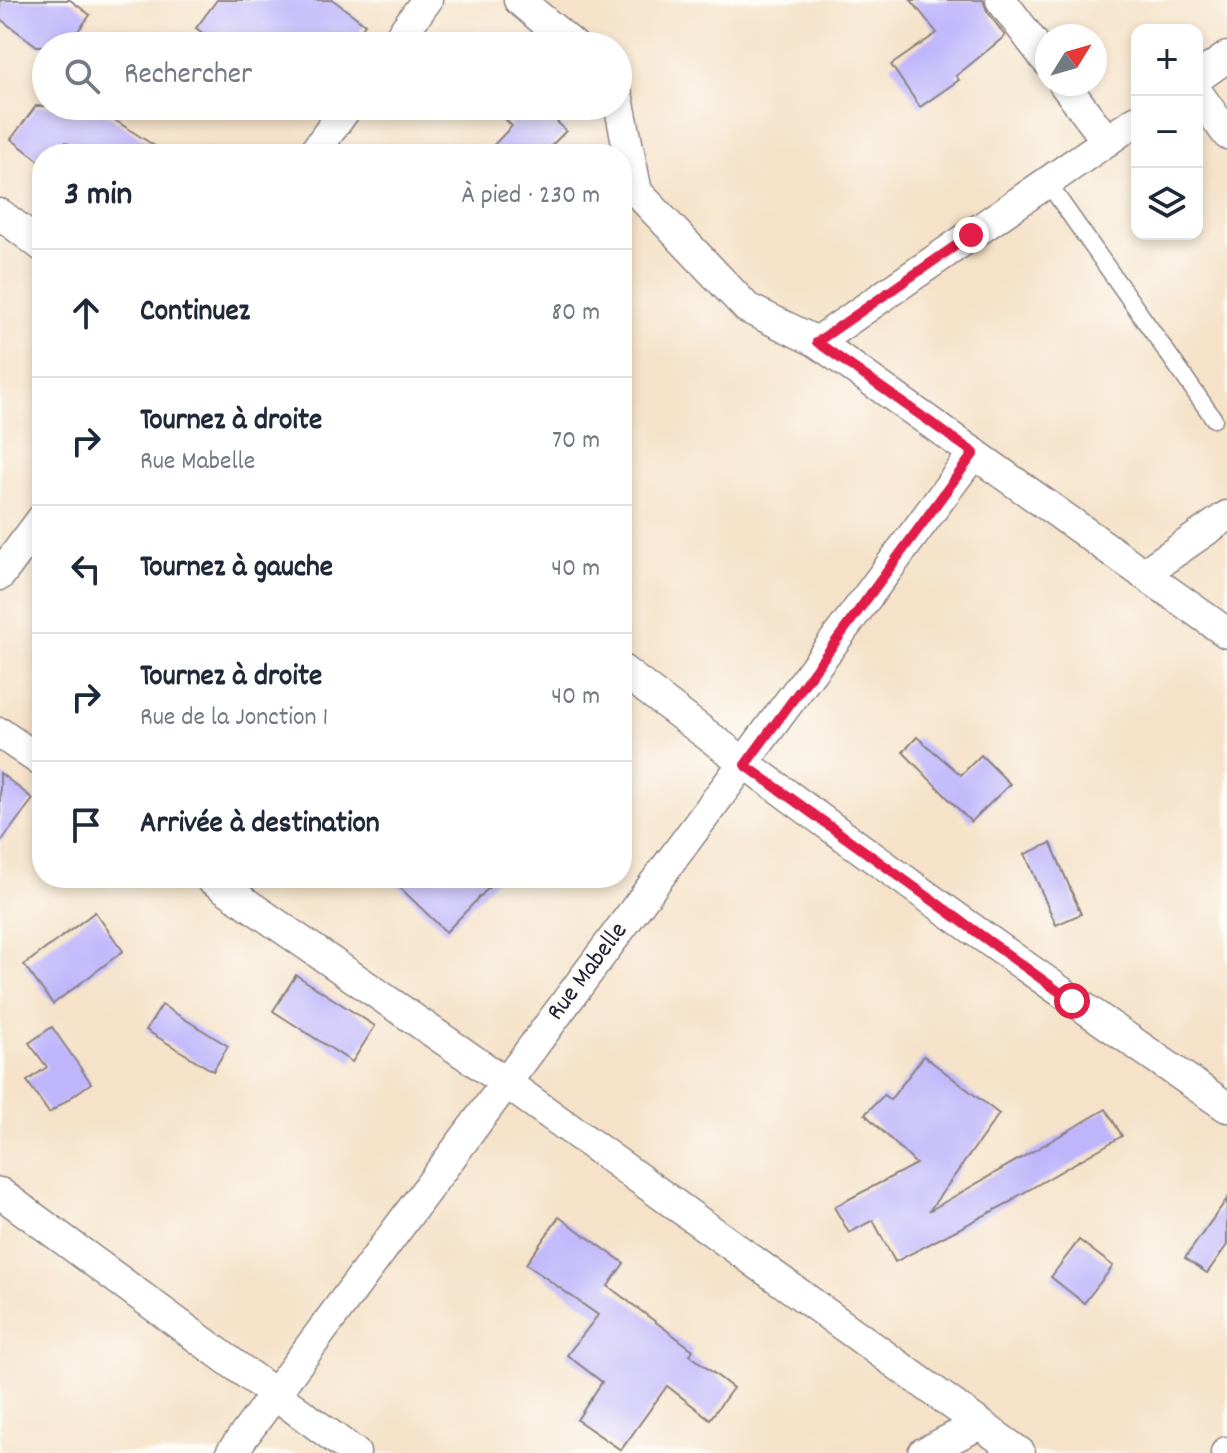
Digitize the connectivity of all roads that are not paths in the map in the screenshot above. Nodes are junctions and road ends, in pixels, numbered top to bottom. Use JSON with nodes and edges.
{"nodes":[{"id":1,"x":427,"y":0,"type":"edge"},
{"id":2,"x":519,"y":0,"type":"edge"},
{"id":3,"x":1001,"y":0,"type":"edge"},
{"id":4,"x":403,"y":32,"type":"edge"},
{"id":5,"x":557,"y":32,"type":"edge"},
{"id":6,"x":1035,"y":45,"type":"edge"},
{"id":7,"x":1227,"y":57,"type":"edge"},
{"id":8,"x":1203,"y":74,"type":"edge"},
{"id":9,"x":1073,"y":96,"type":"edge"},
{"id":10,"x":1200,"y":96,"type":"edge"},
{"id":11,"x":338,"y":120,"type":"edge"},
{"id":12,"x":622,"y":120,"type":"edge"},
{"id":13,"x":1131,"y":124,"type":"edge"},
{"id":14,"x":1227,"y":134,"type":"edge"},
{"id":15,"x":1107,"y":141,"type":"junction"},
{"id":16,"x":320,"y":144,"type":"edge"},
{"id":17,"x":627,"y":144,"type":"edge"},
{"id":18,"x":632,"y":167,"type":"edge"},
{"id":19,"x":1047,"y":182,"type":"junction"},
{"id":20,"x":0,"y":214,"type":"edge"},
{"id":21,"x":32,"y":238,"type":"edge"},
{"id":22,"x":817,"y":342,"type":"junction"},
{"id":23,"x":1214,"y":419,"type":"dead end"},
{"id":24,"x":974,"y":453,"type":"junction"},
{"id":25,"x":1227,"y":516,"type":"edge"},
{"id":26,"x":32,"y":532,"type":"edge"},
{"id":27,"x":1143,"y":574,"type":"junction"},
{"id":28,"x":0,"y":575,"type":"edge"},
{"id":29,"x":1227,"y":633,"type":"edge"},
{"id":30,"x":632,"y":678,"type":"edge"},
{"id":31,"x":0,"y":733,"type":"edge"},
{"id":32,"x":32,"y":755,"type":"edge"},
{"id":33,"x":745,"y":765,"type":"junction"},
{"id":34,"x":224,"y":888,"type":"edge"},
{"id":35,"x":505,"y":1082,"type":"junction"},
{"id":36,"x":1227,"y":1107,"type":"edge"},
{"id":37,"x":0,"y":1193,"type":"edge"},
{"id":38,"x":275,"y":1396,"type":"junction"},
{"id":39,"x":980,"y":1424,"type":"junction"},
{"id":40,"x":231,"y":1453,"type":"edge"},
{"id":41,"x":355,"y":1453,"type":"edge"},
{"id":42,"x":923,"y":1453,"type":"edge"},
{"id":43,"x":1020,"y":1453,"type":"edge"}],
"edges":[{"from":1,"to":4,"type":"street"},
{"from":2,"to":5,"type":"street"},
{"from":3,"to":6,"type":"street"},
{"from":7,"to":8,"type":"street"},
{"from":9,"to":15,"type":"street"},
{"from":10,"to":14,"type":"street"},
{"from":11,"to":16,"type":"street"},
{"from":12,"to":17,"type":"street"},
{"from":13,"to":15,"type":"street"},
{"from":15,"to":19,"type":"street"},
{"from":18,"to":22,"type":"street"},
{"from":19,"to":22,"type":"street"},
{"from":19,"to":23,"type":"lane"},
{"from":20,"to":21,"type":"street"},
{"from":22,"to":24,"type":"street"},
{"from":24,"to":27,"type":"street"},
{"from":24,"to":33,"type":"street","name":"Rue Mabelle"},
{"from":25,"to":27,"type":"street"},
{"from":26,"to":28,"type":"street"},
{"from":27,"to":29,"type":"street"},
{"from":30,"to":33,"type":"street"},
{"from":31,"to":32,"type":"street"},
{"from":33,"to":35,"type":"street","name":"Rue Mabelle"},
{"from":33,"to":36,"type":"street"},
{"from":34,"to":35,"type":"street"},
{"from":35,"to":38,"type":"street","name":"Rue Mabelle"},
{"from":35,"to":39,"type":"street"},
{"from":37,"to":38,"type":"street"},
{"from":38,"to":40,"type":"street","name":"Rue Mabelle"},
{"from":38,"to":41,"type":"street"},
{"from":39,"to":42,"type":"street"},
{"from":39,"to":43,"type":"street"}]}
